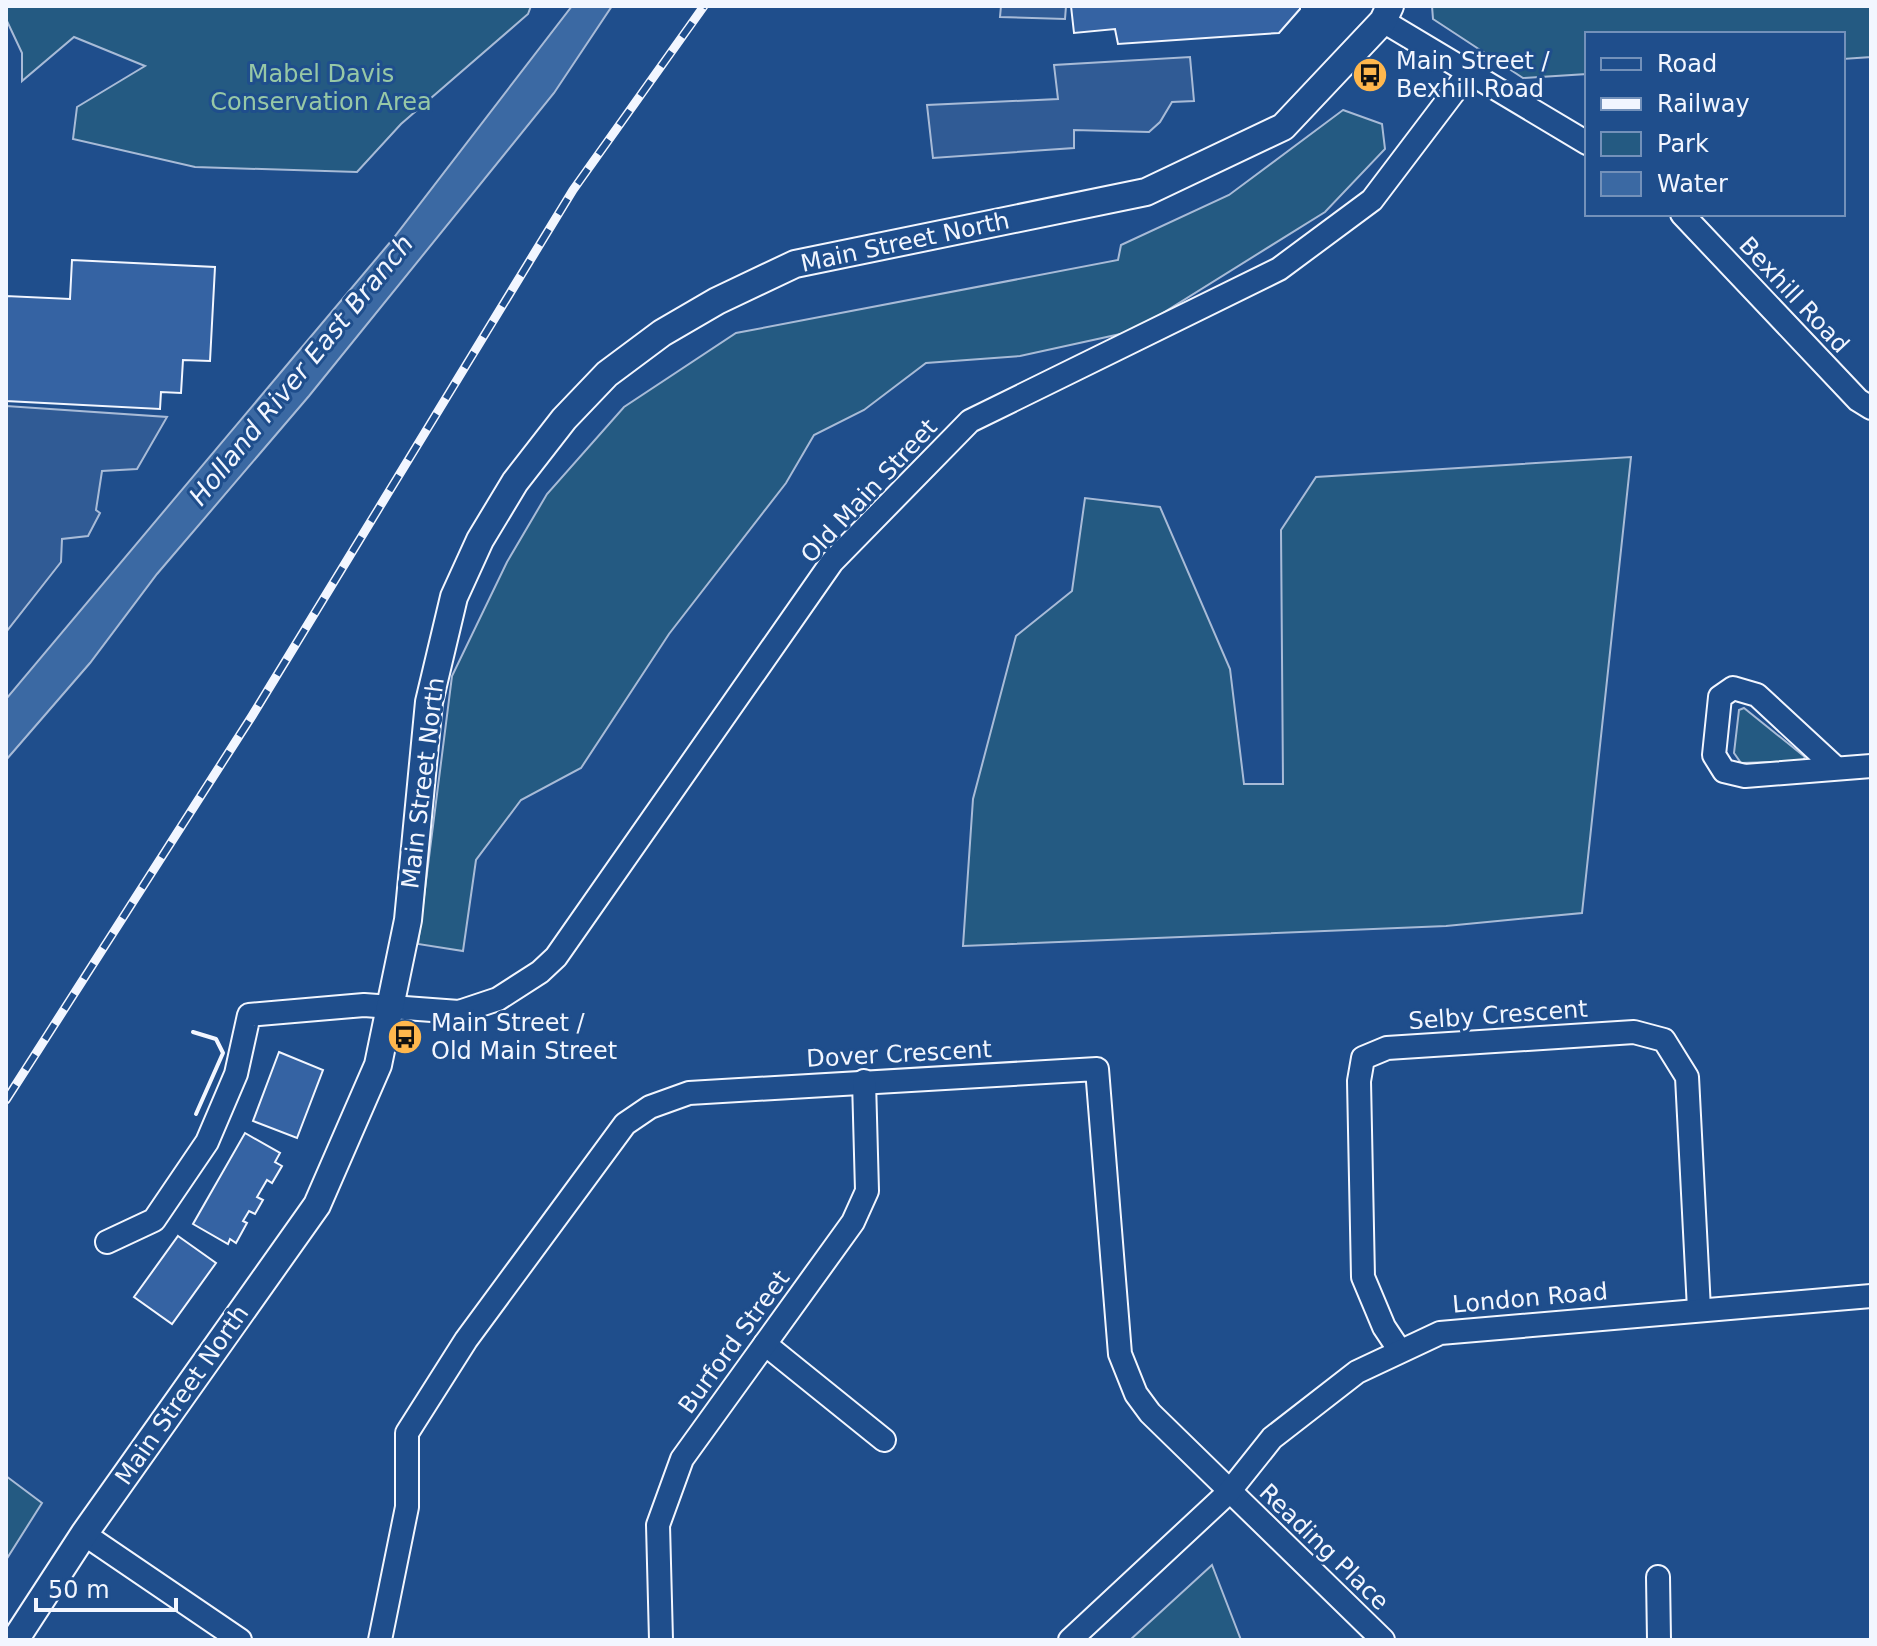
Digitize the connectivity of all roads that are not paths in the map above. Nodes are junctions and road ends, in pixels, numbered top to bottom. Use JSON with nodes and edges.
{"nodes":[{"id":1,"x":1386,"y":13,"type":"edge"},
{"id":2,"x":1469,"y":72,"type":"junction"},
{"id":3,"x":1585,"y":142,"type":"edge"},
{"id":4,"x":1684,"y":216,"type":"edge"},
{"id":5,"x":1871,"y":408,"type":"edge"},
{"id":6,"x":1871,"y":766,"type":"edge"},
{"id":7,"x":1836,"y":768,"type":"junction"},
{"id":8,"x":390,"y":1006,"type":"junction"},
{"id":9,"x":864,"y":1081,"type":"junction"},
{"id":10,"x":107,"y":1242,"type":"dead end"},
{"id":11,"x":1871,"y":1296,"type":"edge"},
{"id":12,"x":1699,"y":1309,"type":"junction"},
{"id":13,"x":765,"y":1344,"type":"junction"},
{"id":14,"x":1400,"y":1351,"type":"junction"},
{"id":15,"x":884,"y":1440,"type":"dead end"},
{"id":16,"x":1229,"y":1492,"type":"junction"},
{"id":17,"x":84,"y":1534,"type":"junction"},
{"id":18,"x":1658,"y":1577,"type":"dead end"},
{"id":19,"x":237,"y":1639,"type":"edge"},
{"id":20,"x":15,"y":1640,"type":"edge"},
{"id":21,"x":380,"y":1640,"type":"edge"},
{"id":22,"x":661,"y":1640,"type":"edge"},
{"id":23,"x":1070,"y":1640,"type":"edge"},
{"id":24,"x":1383,"y":1640,"type":"edge"},
{"id":25,"x":1659,"y":1640,"type":"edge"}],
"edges":[{"from":1,"to":2,"type":"street"},
{"from":1,"to":8,"type":"main road","name":"Main Street North"},
{"from":2,"to":3,"type":"street"},
{"from":2,"to":8,"type":"street","name":"Old Main Street"},
{"from":4,"to":5,"type":"street","name":"Bexhill Road"},
{"from":6,"to":7,"type":"street"},
{"from":7,"to":7,"type":"street"},
{"from":8,"to":10,"type":"street","name":"Old Main Street"},
{"from":8,"to":17,"type":"main road","name":"Main Street North"},
{"from":9,"to":13,"type":"street","name":"Burford Street"},
{"from":9,"to":16,"type":"street","name":"Dover Crescent"},
{"from":9,"to":21,"type":"street","name":"Dover Crescent"},
{"from":11,"to":12,"type":"street","name":"London Road"},
{"from":12,"to":14,"type":"street","name":"London Road"},
{"from":12,"to":14,"type":"street","name":"Selby Crescent"},
{"from":13,"to":15,"type":"street"},
{"from":13,"to":22,"type":"street","name":"Burford Street"},
{"from":14,"to":16,"type":"street","name":"London Road"},
{"from":16,"to":23,"type":"street","name":"London Road"},
{"from":16,"to":24,"type":"street","name":"Reading Place"},
{"from":17,"to":19,"type":"street"},
{"from":17,"to":20,"type":"main road","name":"Main Street North"},
{"from":18,"to":25,"type":"street"}]}
